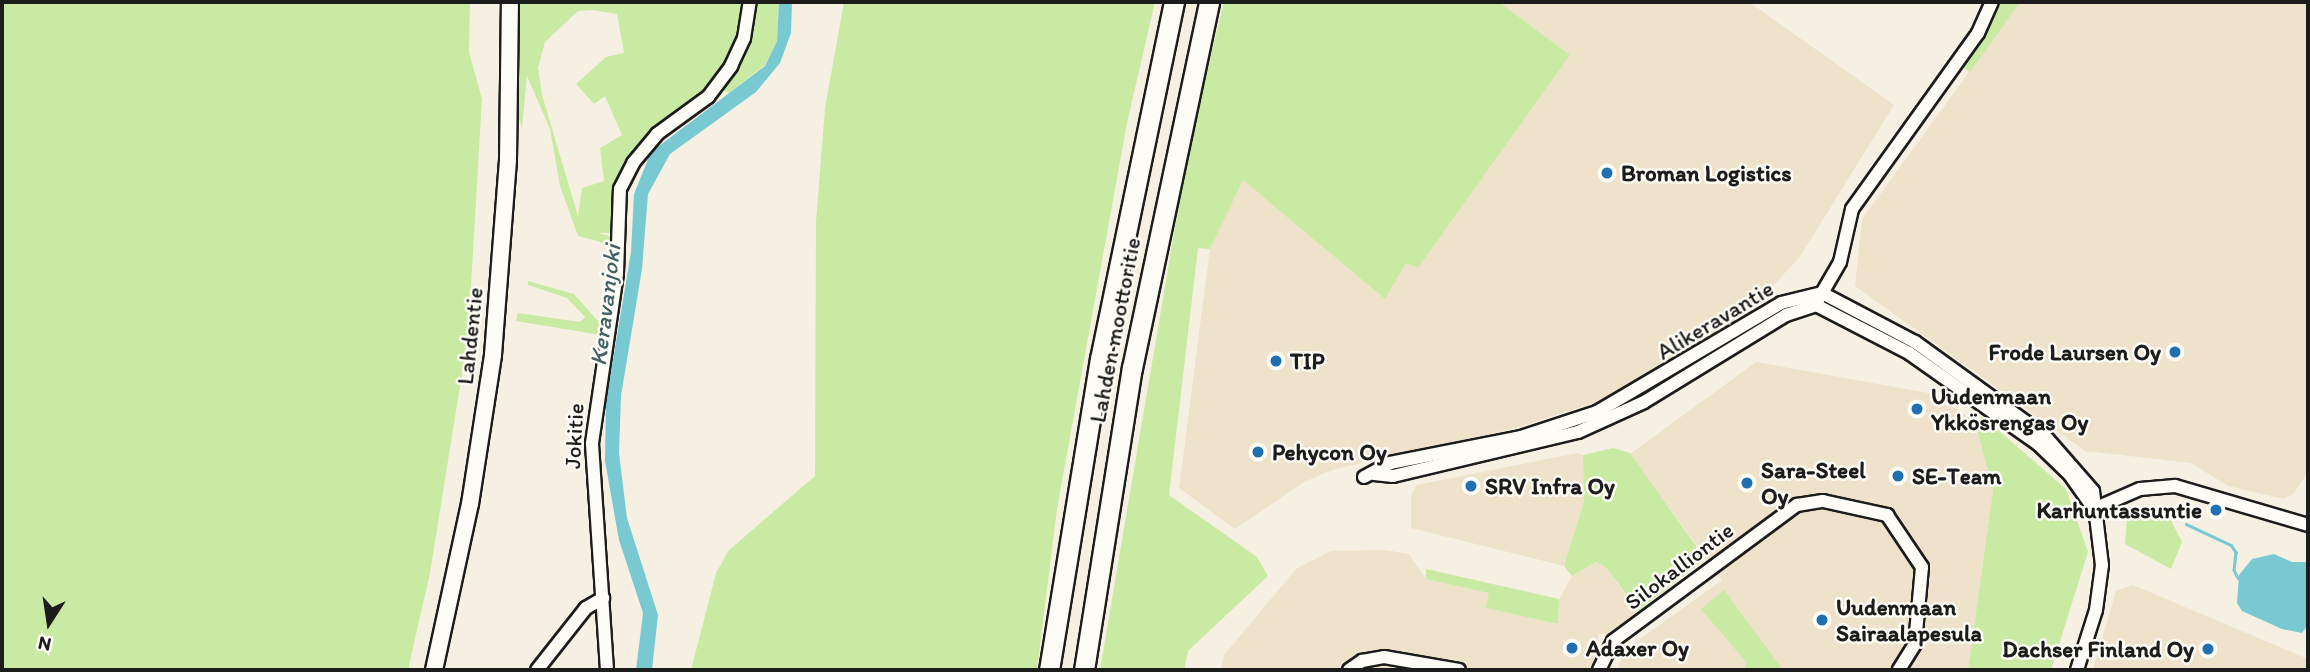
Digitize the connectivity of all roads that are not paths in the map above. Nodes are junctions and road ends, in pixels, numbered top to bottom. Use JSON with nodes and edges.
{"nodes":[{"id":1,"x":510,"y":2,"type":"edge"},
{"id":2,"x":750,"y":2,"type":"edge"},
{"id":3,"x":1174,"y":2,"type":"edge"},
{"id":4,"x":1209,"y":2,"type":"edge"},
{"id":5,"x":1992,"y":2,"type":"edge"},
{"id":6,"x":1822,"y":293,"type":"junction"},
{"id":7,"x":1815,"y":305,"type":"junction"},
{"id":8,"x":2094,"y":509,"type":"junction"},
{"id":9,"x":2308,"y":525,"type":"edge"},
{"id":10,"x":603,"y":598,"type":"junction"},
{"id":11,"x":434,"y":670,"type":"edge"},
{"id":12,"x":537,"y":670,"type":"edge"},
{"id":13,"x":607,"y":670,"type":"edge"},
{"id":14,"x":1049,"y":670,"type":"edge"},
{"id":15,"x":1084,"y":670,"type":"edge"},
{"id":16,"x":1349,"y":670,"type":"edge"},
{"id":17,"x":1459,"y":670,"type":"edge"},
{"id":18,"x":1600,"y":670,"type":"edge"},
{"id":19,"x":1899,"y":670,"type":"edge"},
{"id":20,"x":2077,"y":670,"type":"edge"}],
"edges":[{"from":1,"to":11,"type":"main road","name":"Lahdentie"},
{"from":2,"to":10,"type":"street","name":"Jokitie"},
{"from":3,"to":14,"type":"highway","name":"Lahden moottoritie"},
{"from":4,"to":15,"type":"highway","name":"Lahden moottoritie"},
{"from":5,"to":6,"type":"street"},
{"from":6,"to":7,"type":"street"},
{"from":6,"to":7,"type":"street","name":"Alikeravantie"},
{"from":6,"to":8,"type":"street"},
{"from":7,"to":8,"type":"street"},
{"from":8,"to":9,"type":"street"},
{"from":8,"to":20,"type":"street"},
{"from":10,"to":12,"type":"street"},
{"from":10,"to":13,"type":"street","name":"Jokitie"},
{"from":16,"to":17,"type":"street"},
{"from":18,"to":19,"type":"street","name":"Silokalliontie"}]}
